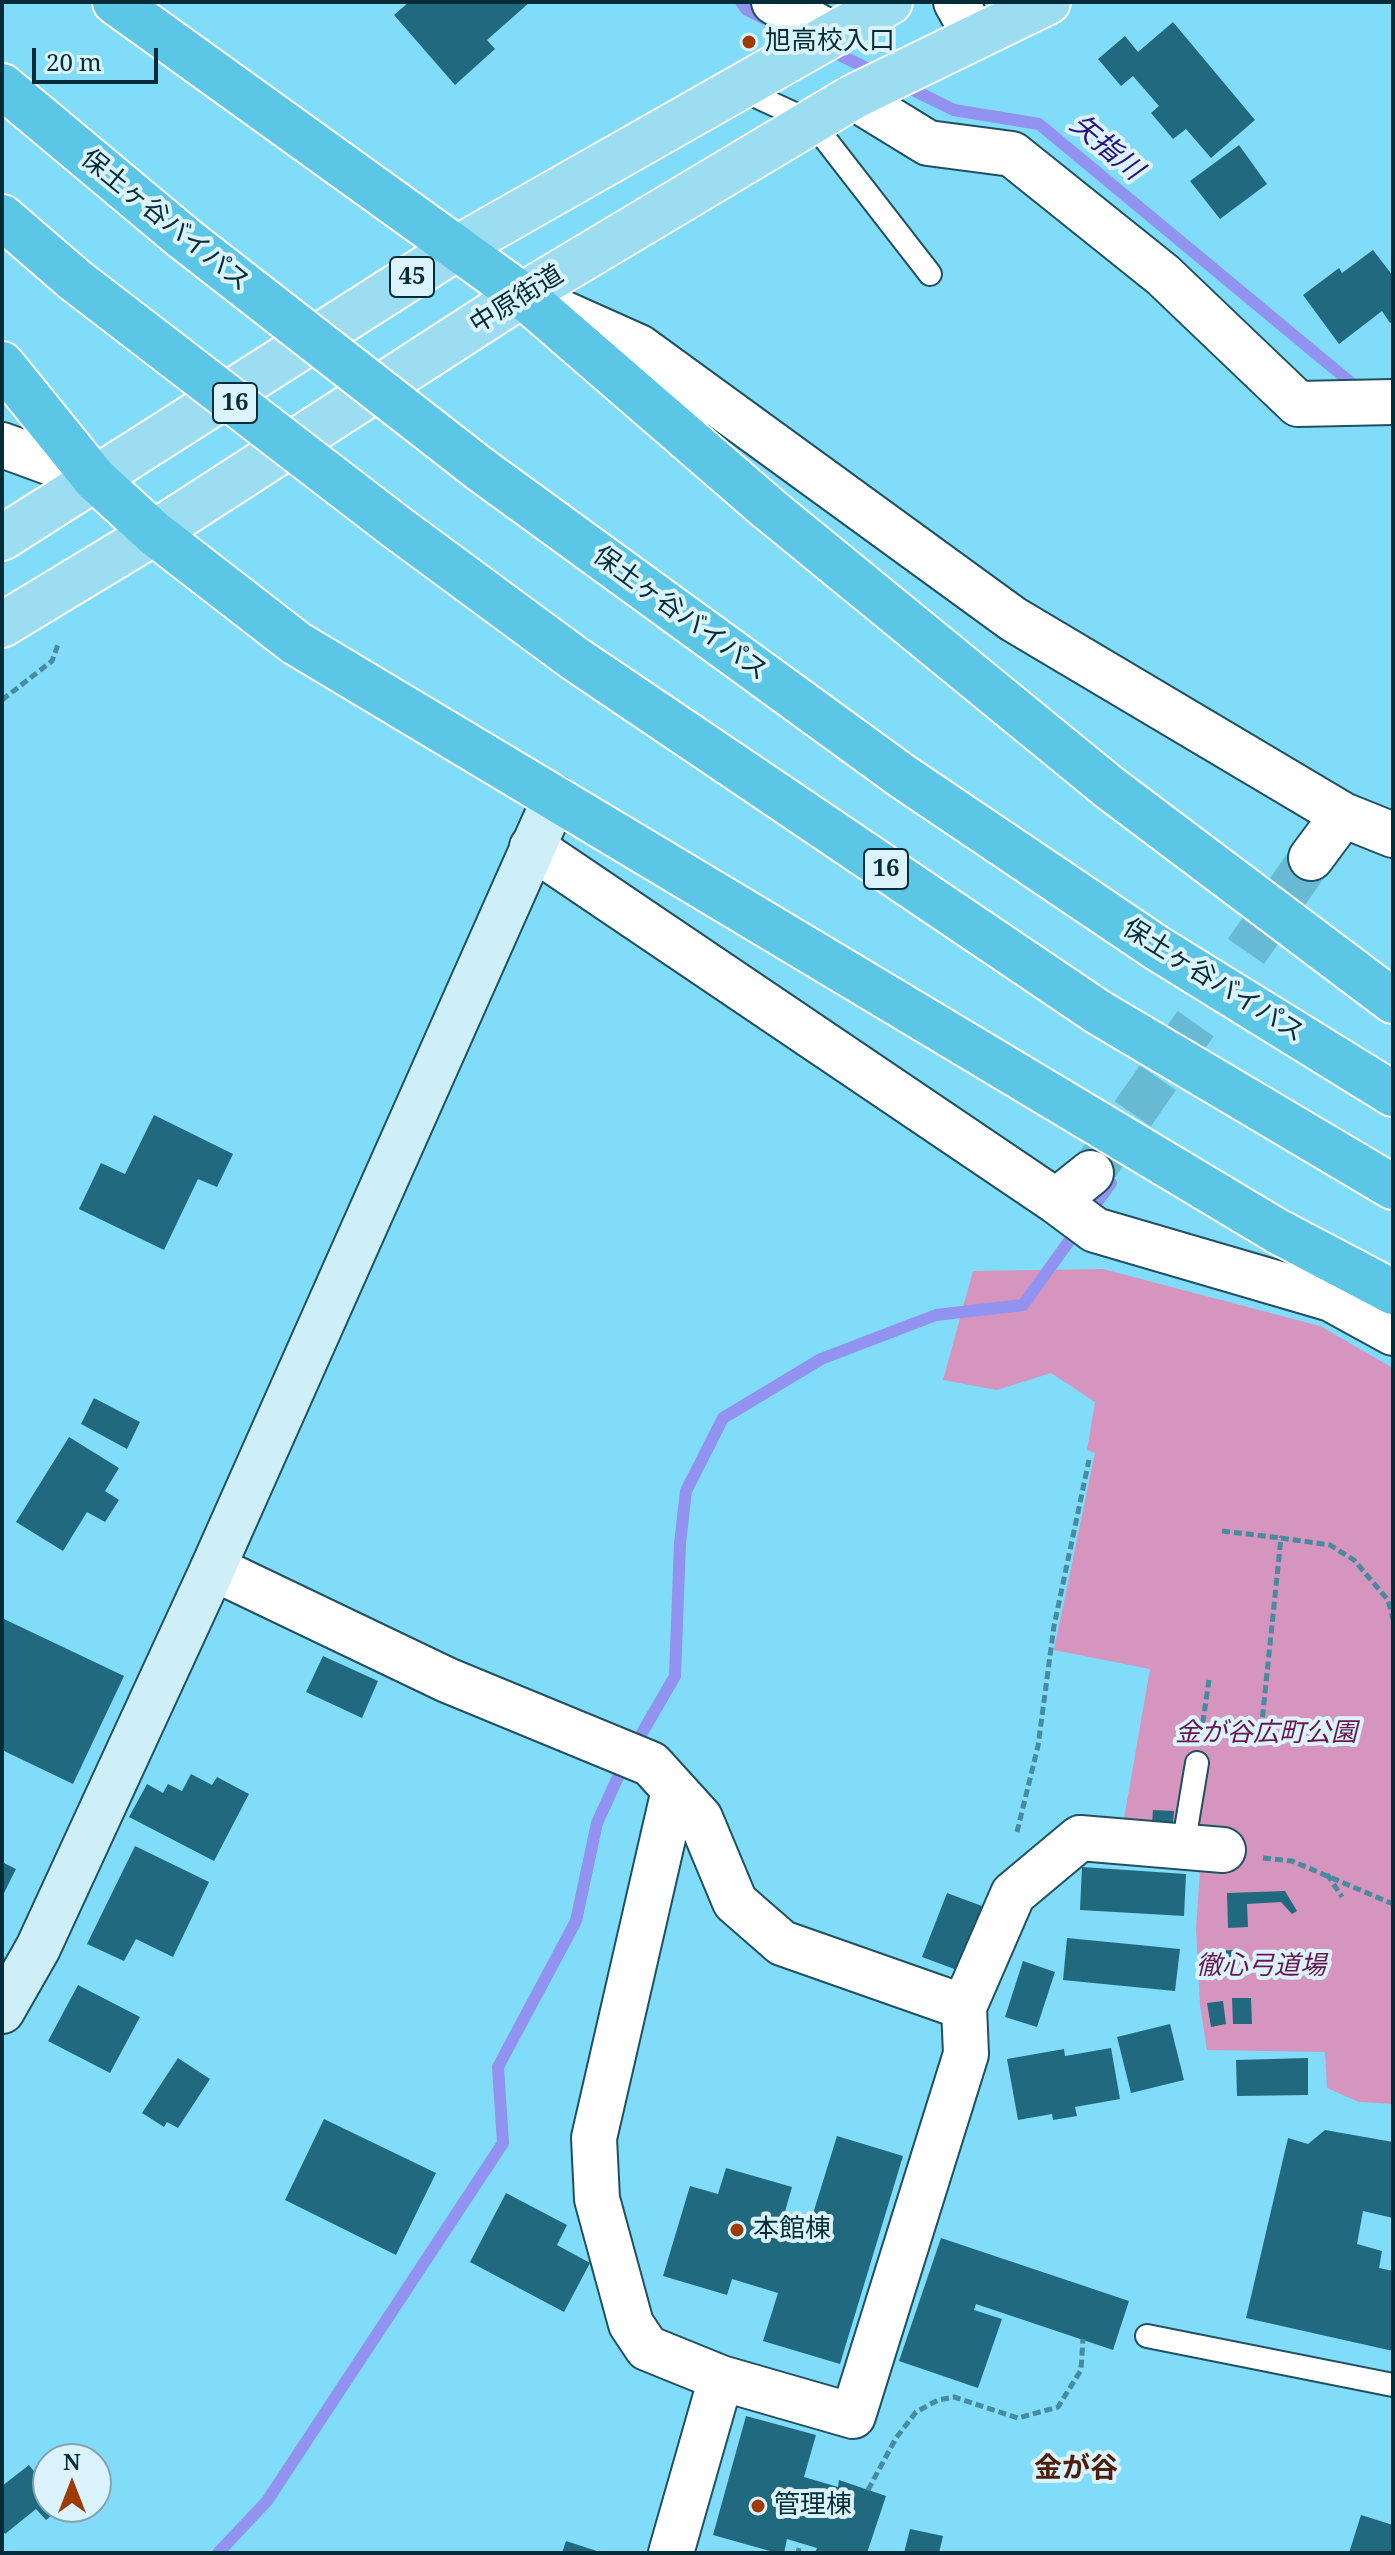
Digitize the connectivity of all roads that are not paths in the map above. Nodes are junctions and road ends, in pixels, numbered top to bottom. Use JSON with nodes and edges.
{"nodes":[{"id":1,"x":774,"y":2,"type":"edge"},
{"id":2,"x":890,"y":2,"type":"edge"},
{"id":3,"x":1048,"y":2,"type":"edge"},
{"id":4,"x":126,"y":7,"type":"edge"},
{"id":5,"x":966,"y":19,"type":"edge"},
{"id":6,"x":830,"y":33,"type":"junction"},
{"id":7,"x":2,"y":86,"type":"edge"},
{"id":8,"x":737,"y":87,"type":"junction"},
{"id":9,"x":853,"y":97,"type":"junction"},
{"id":10,"x":812,"y":122,"type":"junction"},
{"id":11,"x":2,"y":217,"type":"edge"},
{"id":12,"x":457,"y":248,"type":"junction"},
{"id":13,"x":930,"y":274,"type":"dead end"},
{"id":14,"x":522,"y":295,"type":"junction"},
{"id":15,"x":2,"y":364,"type":"edge"},
{"id":16,"x":1393,"y":402,"type":"edge"},
{"id":17,"x":2,"y":445,"type":"edge"},
{"id":18,"x":95,"y":479,"type":"junction"},
{"id":19,"x":154,"y":533,"type":"junction"},
{"id":20,"x":2,"y":538,"type":"edge"},
{"id":21,"x":2,"y":625,"type":"edge"},
{"id":22,"x":555,"y":798,"type":"junction"},
{"id":23,"x":1343,"y":815,"type":"junction"},
{"id":24,"x":1393,"y":835,"type":"edge"},
{"id":25,"x":532,"y":847,"type":"junction"},
{"id":26,"x":1311,"y":858,"type":"tunnel mouth"},
{"id":27,"x":1393,"y":1001,"type":"edge"},
{"id":28,"x":1393,"y":1094,"type":"edge"},
{"id":29,"x":1091,"y":1173,"type":"tunnel mouth"},
{"id":30,"x":1393,"y":1187,"type":"edge"},
{"id":31,"x":1056,"y":1201,"type":"junction"},
{"id":32,"x":1393,"y":1292,"type":"edge"},
{"id":33,"x":1393,"y":1333,"type":"edge"},
{"id":34,"x":213,"y":1568,"type":"junction"},
{"id":35,"x":1197,"y":1763,"type":"road end"},
{"id":36,"x":646,"y":1768,"type":"junction"},
{"id":37,"x":1203,"y":1849,"type":"joint"},
{"id":38,"x":964,"y":2007,"type":"junction"},
{"id":39,"x":2,"y":2011,"type":"edge"},
{"id":40,"x":1147,"y":2336,"type":"dead end"},
{"id":41,"x":721,"y":2378,"type":"junction"},
{"id":42,"x":1393,"y":2385,"type":"edge"},
{"id":43,"x":671,"y":2553,"type":"edge"}],
"edges":[{"from":1,"to":6,"type":"street"},
{"from":2,"to":6,"type":"main road","number":"45"},
{"from":3,"to":5,"type":"main road","name":"中原街道"},
{"from":4,"to":12,"type":"highway"},
{"from":5,"to":9,"type":"main road","name":"中原街道"},
{"from":6,"to":8,"type":"main road","number":"45"},
{"from":7,"to":28,"type":"highway","name":"保土ヶ谷バイパス","bridge":true},
{"from":8,"to":10,"type":"lane"},
{"from":8,"to":12,"type":"main road","number":"45"},
{"from":9,"to":10,"type":"main road","name":"中原街道"},
{"from":9,"to":16,"type":"street"},
{"from":10,"to":13,"type":"lane"},
{"from":10,"to":14,"type":"main road","name":"中原街道"},
{"from":11,"to":30,"type":"highway","number":"16","bridge":true},
{"from":12,"to":14,"type":"highway"},
{"from":12,"to":18,"type":"main road","number":"45"},
{"from":14,"to":19,"type":"main road","name":"中原街道"},
{"from":14,"to":23,"type":"street"},
{"from":14,"to":27,"type":"highway"},
{"from":15,"to":18,"type":"highway"},
{"from":17,"to":18,"type":"street"},
{"from":18,"to":19,"type":"highway"},
{"from":18,"to":20,"type":"main road","number":"45"},
{"from":19,"to":21,"type":"main road","name":"中原街道"},
{"from":19,"to":22,"type":"highway"},
{"from":22,"to":25,"type":"street"},
{"from":22,"to":32,"type":"highway"},
{"from":23,"to":24,"type":"street"},
{"from":23,"to":26,"type":"street"},
{"from":25,"to":31,"type":"street"},
{"from":25,"to":34,"type":"street"},
{"from":29,"to":31,"type":"street"},
{"from":31,"to":33,"type":"street"},
{"from":34,"to":36,"type":"street"},
{"from":34,"to":39,"type":"street"},
{"from":35,"to":37,"type":"lane"},
{"from":36,"to":38,"type":"street"},
{"from":36,"to":41,"type":"street"},
{"from":37,"to":38,"type":"street"},
{"from":38,"to":41,"type":"street"},
{"from":40,"to":42,"type":"lane"},
{"from":41,"to":43,"type":"street"}]}
